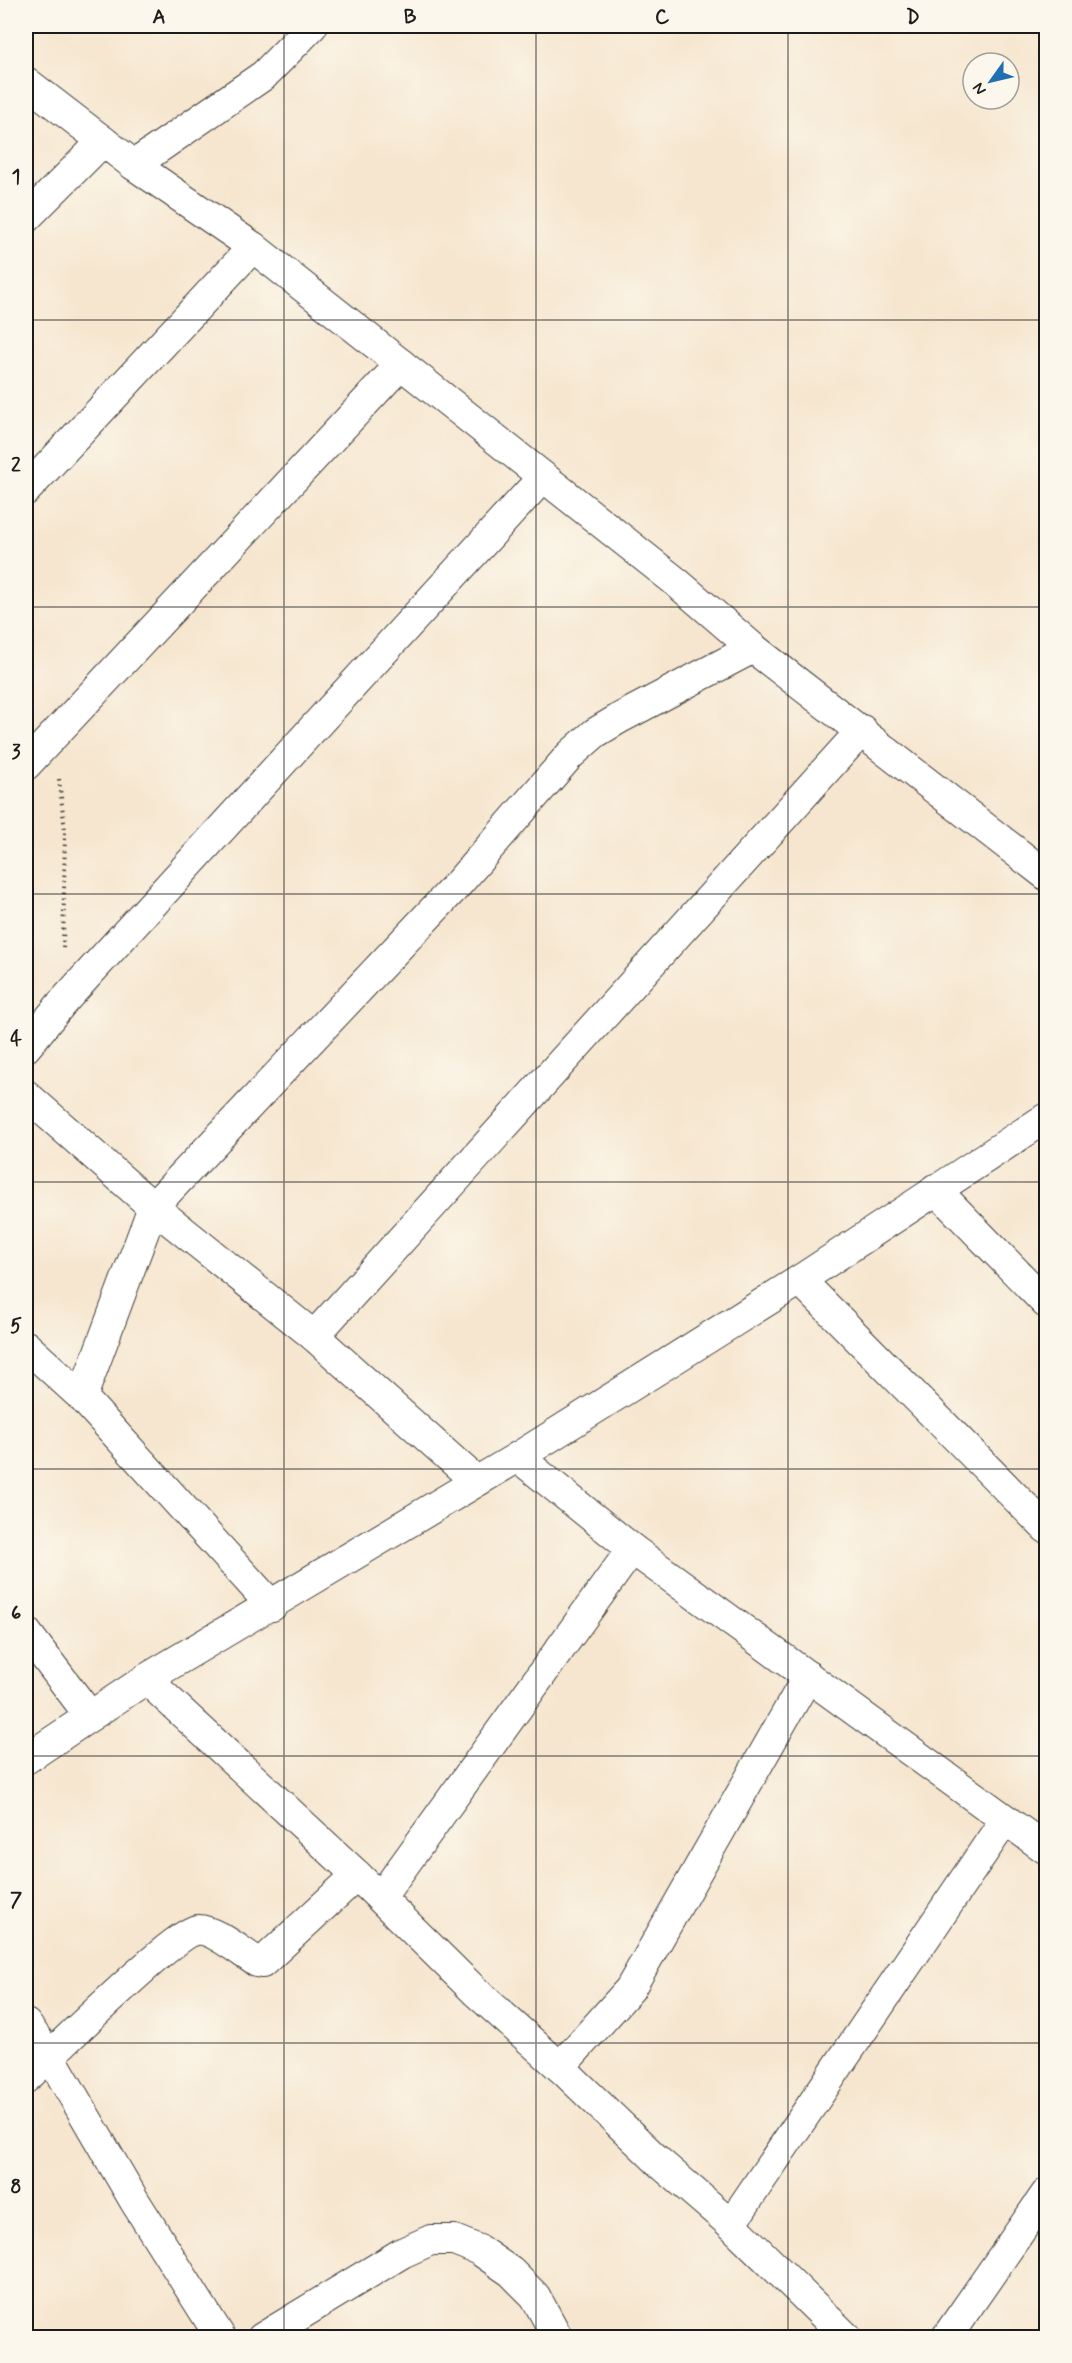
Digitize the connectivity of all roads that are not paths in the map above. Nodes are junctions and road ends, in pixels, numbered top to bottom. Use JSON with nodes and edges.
{"nodes":[{"id":1,"x":312,"y":26,"type":"edge"},
{"id":2,"x":26,"y":82,"type":"edge"},
{"id":3,"x":103,"y":141,"type":"junction"},
{"id":4,"x":134,"y":165,"type":"junction"},
{"id":5,"x":26,"y":218,"type":"edge"},
{"id":6,"x":253,"y":247,"type":"junction"},
{"id":7,"x":401,"y":364,"type":"junction"},
{"id":8,"x":543,"y":477,"type":"junction"},
{"id":9,"x":26,"y":490,"type":"edge"},
{"id":10,"x":753,"y":648,"type":"junction"},
{"id":11,"x":862,"y":730,"type":"junction"},
{"id":12,"x":26,"y":765,"type":"edge"},
{"id":13,"x":1047,"y":874,"type":"edge"},
{"id":14,"x":26,"y":1047,"type":"edge"},
{"id":15,"x":26,"y":1095,"type":"edge"},
{"id":16,"x":1047,"y":1118,"type":"edge"},
{"id":17,"x":935,"y":1189,"type":"junction"},
{"id":18,"x":153,"y":1207,"type":"junction"},
{"id":19,"x":800,"y":1280,"type":"junction"},
{"id":20,"x":1047,"y":1303,"type":"edge"},
{"id":21,"x":314,"y":1336,"type":"junction"},
{"id":22,"x":26,"y":1346,"type":"edge"},
{"id":23,"x":82,"y":1397,"type":"junction"},
{"id":24,"x":518,"y":1457,"type":"junction"},
{"id":25,"x":476,"y":1481,"type":"junction"},
{"id":26,"x":1047,"y":1528,"type":"edge"},
{"id":27,"x":632,"y":1549,"type":"junction"},
{"id":28,"x":272,"y":1606,"type":"junction"},
{"id":29,"x":26,"y":1632,"type":"edge"},
{"id":30,"x":808,"y":1676,"type":"junction"},
{"id":31,"x":146,"y":1679,"type":"junction"},
{"id":32,"x":90,"y":1716,"type":"junction"},
{"id":33,"x":26,"y":1759,"type":"edge"},
{"id":34,"x":1005,"y":1820,"type":"junction"},
{"id":35,"x":1047,"y":1849,"type":"edge"},
{"id":36,"x":357,"y":1875,"type":"junction"},
{"id":37,"x":381,"y":1897,"type":"junction"},
{"id":38,"x":26,"y":2024,"type":"edge"},
{"id":39,"x":50,"y":2056,"type":"junction"},
{"id":40,"x":560,"y":2067,"type":"junction"},
{"id":41,"x":26,"y":2078,"type":"edge"},
{"id":42,"x":1047,"y":2194,"type":"edge"},
{"id":43,"x":731,"y":2224,"type":"junction"},
{"id":44,"x":221,"y":2337,"type":"edge"},
{"id":45,"x":262,"y":2337,"type":"edge"},
{"id":46,"x":558,"y":2337,"type":"edge"},
{"id":47,"x":847,"y":2337,"type":"edge"},
{"id":48,"x":946,"y":2337,"type":"edge"}],
"edges":[{"from":1,"to":4,"type":"street"},
{"from":2,"to":3,"type":"street"},
{"from":3,"to":4,"type":"street"},
{"from":3,"to":5,"type":"street"},
{"from":4,"to":6,"type":"street"},
{"from":6,"to":7,"type":"street"},
{"from":6,"to":9,"type":"street"},
{"from":7,"to":8,"type":"street"},
{"from":7,"to":12,"type":"street"},
{"from":8,"to":10,"type":"street"},
{"from":8,"to":14,"type":"street"},
{"from":10,"to":11,"type":"street"},
{"from":10,"to":18,"type":"street"},
{"from":11,"to":13,"type":"street"},
{"from":11,"to":21,"type":"street"},
{"from":15,"to":18,"type":"street"},
{"from":16,"to":17,"type":"street"},
{"from":17,"to":19,"type":"street"},
{"from":17,"to":20,"type":"street"},
{"from":18,"to":21,"type":"street"},
{"from":18,"to":23,"type":"street"},
{"from":19,"to":24,"type":"street"},
{"from":19,"to":26,"type":"street"},
{"from":21,"to":25,"type":"street"},
{"from":22,"to":23,"type":"street"},
{"from":23,"to":28,"type":"street"},
{"from":24,"to":25,"type":"street"},
{"from":24,"to":27,"type":"street"},
{"from":25,"to":28,"type":"street"},
{"from":27,"to":30,"type":"street"},
{"from":27,"to":37,"type":"street"},
{"from":28,"to":31,"type":"street"},
{"from":29,"to":32,"type":"street"},
{"from":30,"to":34,"type":"street"},
{"from":30,"to":40,"type":"street"},
{"from":31,"to":32,"type":"street"},
{"from":31,"to":36,"type":"street"},
{"from":32,"to":33,"type":"street"},
{"from":34,"to":35,"type":"street"},
{"from":34,"to":43,"type":"street"},
{"from":36,"to":37,"type":"street"},
{"from":36,"to":39,"type":"street"},
{"from":37,"to":40,"type":"street"},
{"from":38,"to":39,"type":"street"},
{"from":39,"to":41,"type":"street"},
{"from":39,"to":44,"type":"street"},
{"from":40,"to":43,"type":"street"},
{"from":42,"to":48,"type":"street"},
{"from":43,"to":47,"type":"street"},
{"from":45,"to":46,"type":"street"}]}
